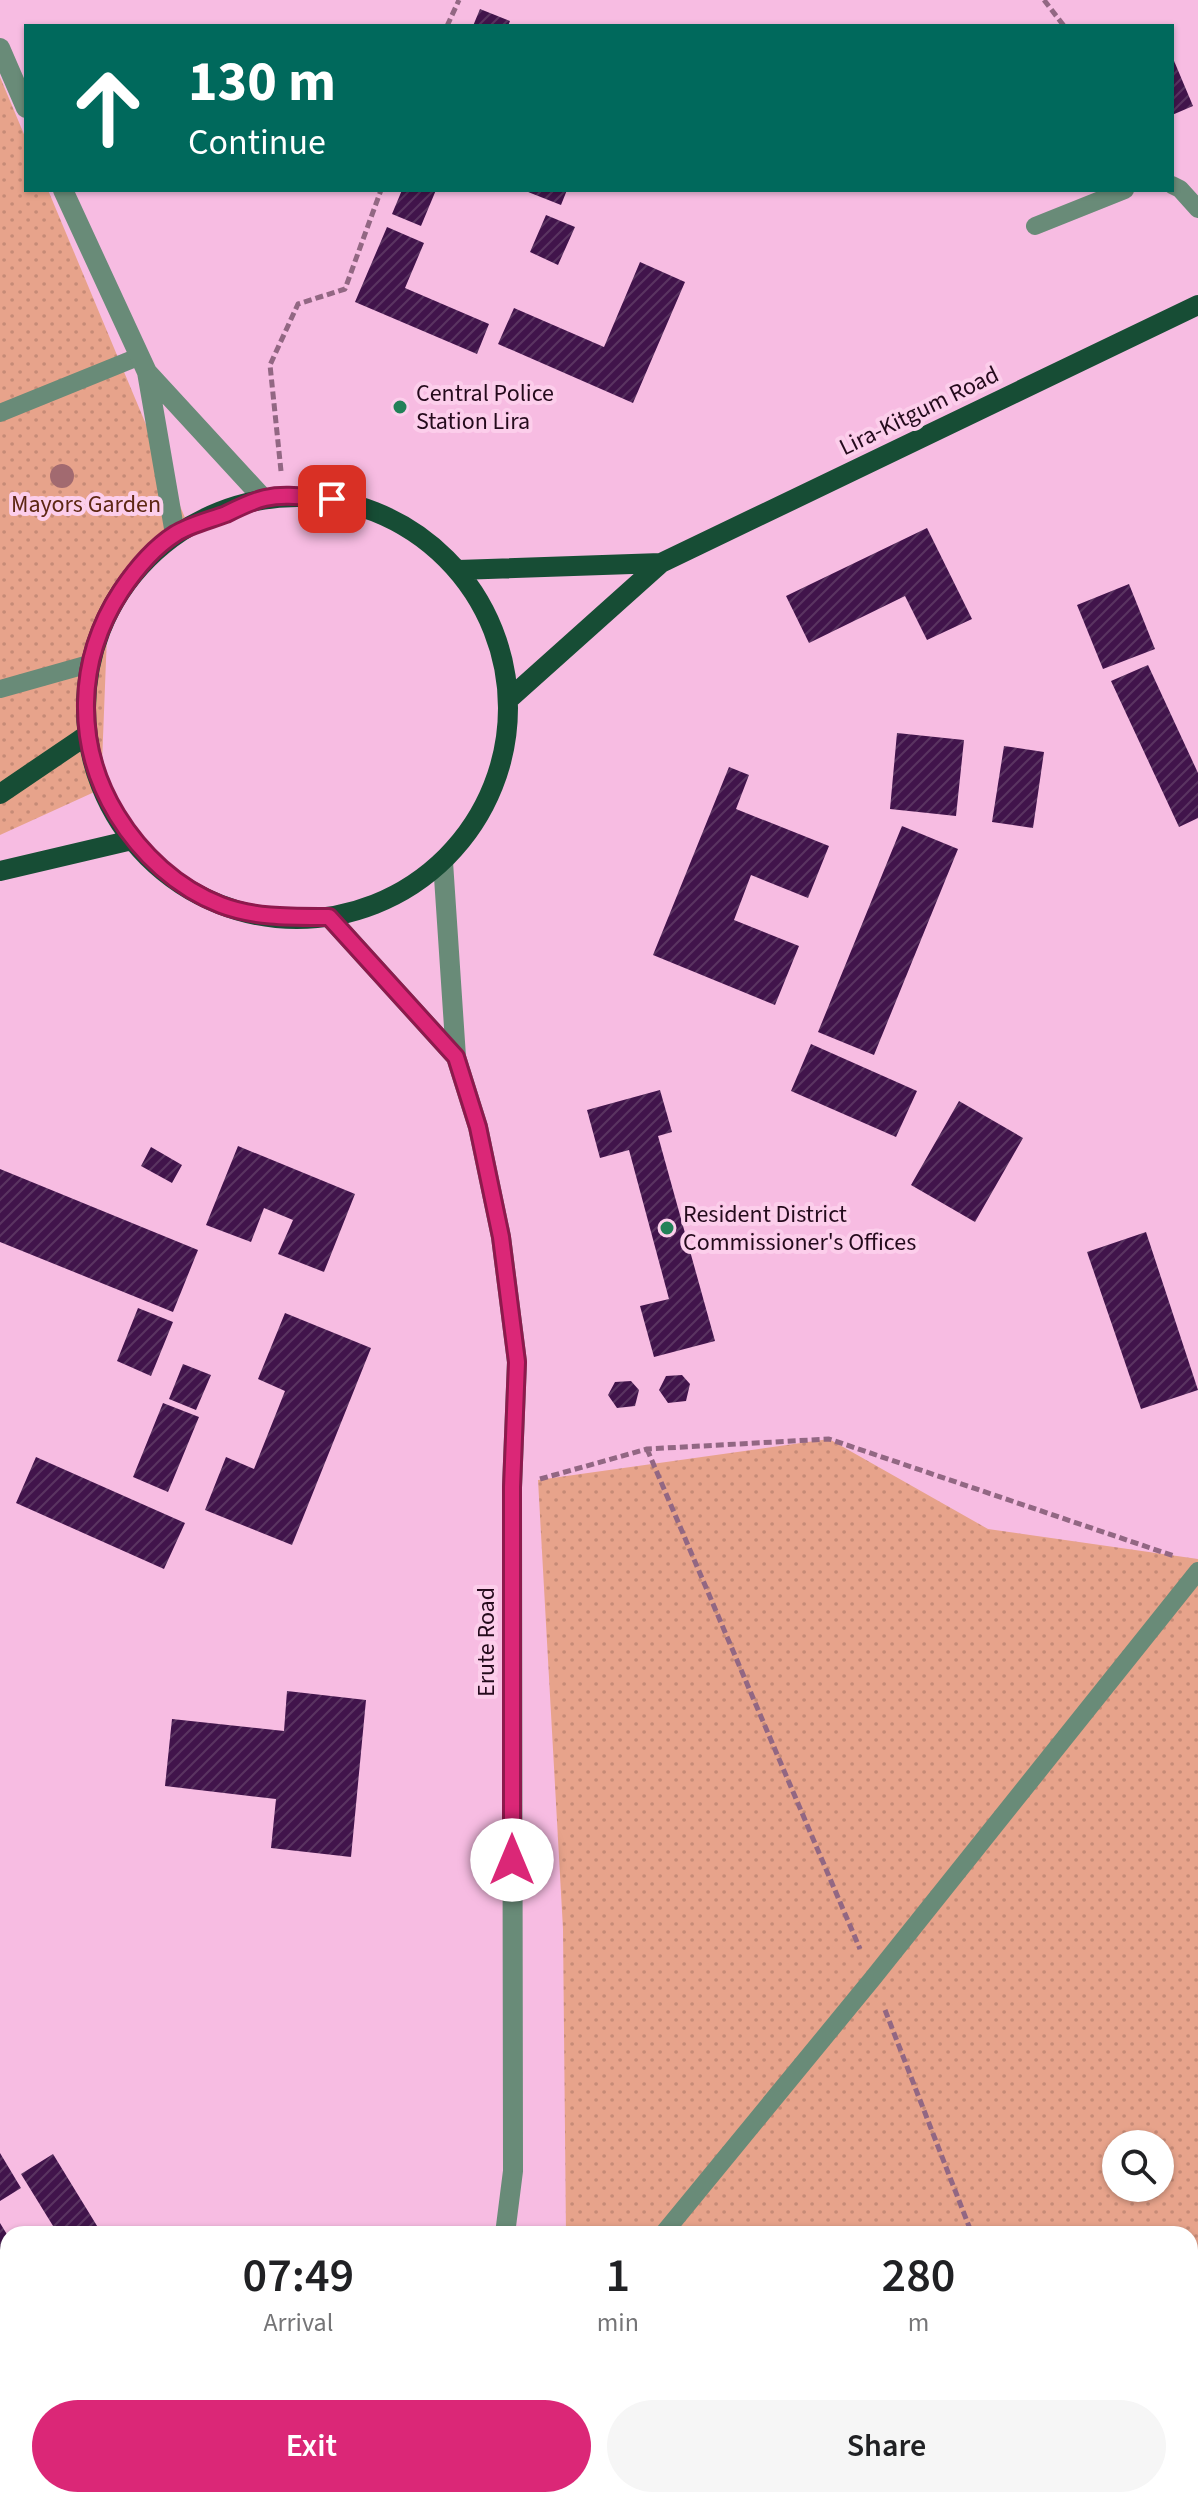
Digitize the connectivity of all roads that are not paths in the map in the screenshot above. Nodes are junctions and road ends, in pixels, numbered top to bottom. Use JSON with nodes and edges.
{"nodes":[{"id":1,"x":0,"y":48,"type":"edge"},
{"id":2,"x":8,"y":88,"type":"edge"},
{"id":3,"x":24,"y":106,"type":"edge"},
{"id":4,"x":1174,"y":186,"type":"edge"},
{"id":5,"x":64,"y":192,"type":"edge"},
{"id":6,"x":1120,"y":192,"type":"edge"},
{"id":7,"x":1198,"y":209,"type":"edge"},
{"id":8,"x":1035,"y":226,"type":"dead end"},
{"id":9,"x":1198,"y":305,"type":"edge"},
{"id":10,"x":143,"y":364,"type":"junction"},
{"id":11,"x":0,"y":413,"type":"edge"},
{"id":12,"x":273,"y":497,"type":"junction"},
{"id":13,"x":175,"y":534,"type":"junction"},
{"id":14,"x":661,"y":563,"type":"junction"},
{"id":15,"x":458,"y":570,"type":"junction"},
{"id":16,"x":89,"y":664,"type":"junction"},
{"id":17,"x":0,"y":689,"type":"edge"},
{"id":18,"x":509,"y":699,"type":"junction"},
{"id":19,"x":87,"y":735,"type":"junction"},
{"id":20,"x":0,"y":794,"type":"edge"},
{"id":21,"x":132,"y":840,"type":"junction"},
{"id":22,"x":443,"y":862,"type":"junction"},
{"id":23,"x":0,"y":871,"type":"edge"},
{"id":24,"x":329,"y":917,"type":"junction"},
{"id":25,"x":456,"y":1057,"type":"junction"},
{"id":26,"x":1191,"y":1565,"type":"edge"},
{"id":27,"x":506,"y":2226,"type":"edge"},
{"id":28,"x":670,"y":2226,"type":"edge"}],
"edges":[{"from":1,"to":2,"type":"street"},
{"from":2,"to":3,"type":"street"},
{"from":4,"to":7,"type":"lane"},
{"from":5,"to":10,"type":"street"},
{"from":6,"to":8,"type":"lane"},
{"from":9,"to":14,"type":"main road","name":"Lira-Kitgum Road"},
{"from":10,"to":11,"type":"lane"},
{"from":10,"to":12,"type":"street"},
{"from":10,"to":13,"type":"street"},
{"from":12,"to":13,"type":"main road"},
{"from":12,"to":15,"type":"main road"},
{"from":13,"to":16,"type":"main road"},
{"from":14,"to":15,"type":"main road","name":"Lira-Kitgum Road"},
{"from":14,"to":18,"type":"main road","name":"Lira-Kitgum Road"},
{"from":15,"to":18,"type":"main road"},
{"from":16,"to":17,"type":"lane"},
{"from":16,"to":19,"type":"main road"},
{"from":18,"to":22,"type":"main road"},
{"from":19,"to":20,"type":"main road"},
{"from":19,"to":21,"type":"main road"},
{"from":21,"to":23,"type":"main road"},
{"from":21,"to":24,"type":"main road"},
{"from":22,"to":24,"type":"main road"},
{"from":22,"to":25,"type":"street"},
{"from":24,"to":25,"type":"street"},
{"from":25,"to":27,"type":"street","name":"Erute Road"},
{"from":26,"to":28,"type":"lane"}]}
